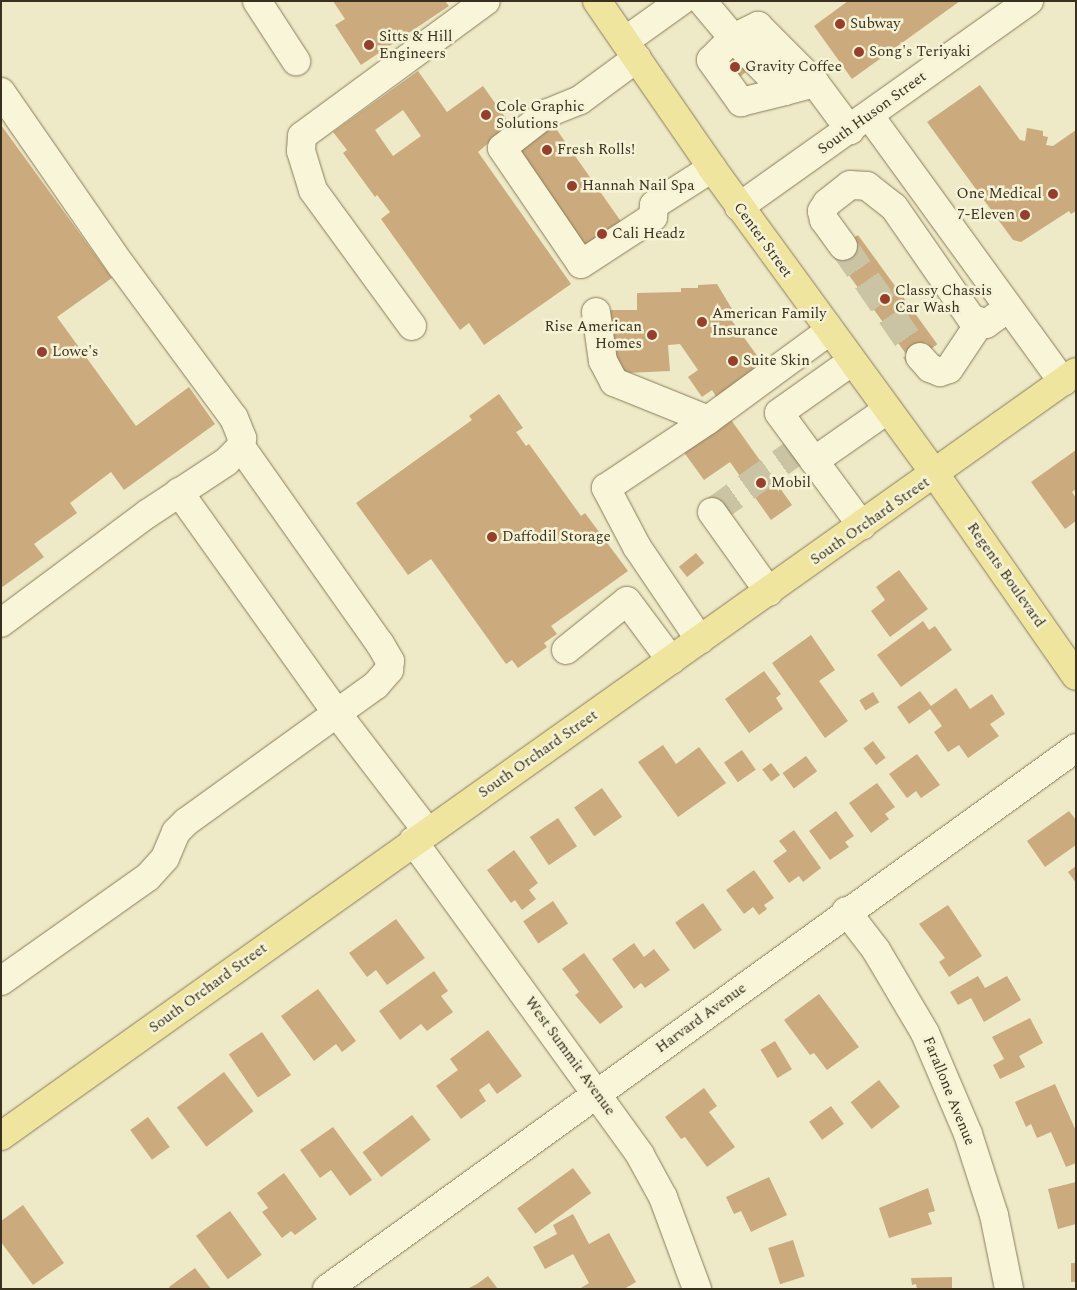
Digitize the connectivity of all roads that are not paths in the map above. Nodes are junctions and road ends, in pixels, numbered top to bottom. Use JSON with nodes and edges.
{"nodes":[{"id":1,"x":257,"y":1,"type":"edge"},
{"id":2,"x":486,"y":1,"type":"edge"},
{"id":3,"x":597,"y":1,"type":"edge"},
{"id":4,"x":680,"y":1,"type":"edge"},
{"id":5,"x":702,"y":1,"type":"edge"},
{"id":6,"x":1029,"y":1,"type":"edge"},
{"id":7,"x":733,"y":38,"type":"junction"},
{"id":8,"x":631,"y":50,"type":"junction"},
{"id":9,"x":296,"y":61,"type":"dead end"},
{"id":10,"x":815,"y":83,"type":"junction"},
{"id":11,"x":784,"y":91,"type":"junction"},
{"id":12,"x":1,"y":92,"type":"edge"},
{"id":13,"x":860,"y":122,"type":"junction"},
{"id":14,"x":712,"y":168,"type":"junction"},
{"id":15,"x":740,"y":207,"type":"junction"},
{"id":16,"x":843,"y":246,"type":"tunnel mouth"},
{"id":17,"x":1008,"y":308,"type":"junction"},
{"id":18,"x":596,"y":312,"type":"dead end"},
{"id":19,"x":979,"y":324,"type":"junction"},
{"id":20,"x":412,"y":326,"type":"dead end"},
{"id":21,"x":829,"y":331,"type":"junction"},
{"id":22,"x":920,"y":357,"type":"tunnel mouth"},
{"id":23,"x":850,"y":362,"type":"junction"},
{"id":24,"x":1069,"y":377,"type":"edge"},
{"id":25,"x":887,"y":410,"type":"junction"},
{"id":26,"x":708,"y":420,"type":"junction"},
{"id":27,"x":241,"y":447,"type":"junction"},
{"id":28,"x":814,"y":461,"type":"junction"},
{"id":29,"x":935,"y":474,"type":"junction"},
{"id":30,"x":179,"y":492,"type":"junction"},
{"id":31,"x":712,"y":512,"type":"dead end"},
{"id":32,"x":862,"y":526,"type":"junction"},
{"id":33,"x":770,"y":592,"type":"junction"},
{"id":34,"x":1,"y":623,"type":"edge"},
{"id":35,"x":700,"y":640,"type":"junction"},
{"id":36,"x":566,"y":650,"type":"dead end"},
{"id":37,"x":672,"y":660,"type":"junction"},
{"id":38,"x":1076,"y":676,"type":"edge"},
{"id":39,"x":336,"y":711,"type":"junction"},
{"id":40,"x":1076,"y":748,"type":"edge"},
{"id":41,"x":420,"y":836,"type":"junction"},
{"id":42,"x":846,"y":911,"type":"junction"},
{"id":43,"x":1,"y":982,"type":"edge"},
{"id":44,"x":598,"y":1094,"type":"junction"},
{"id":45,"x":1,"y":1136,"type":"edge"},
{"id":46,"x":327,"y":1289,"type":"edge"},
{"id":47,"x":697,"y":1289,"type":"edge"},
{"id":48,"x":1009,"y":1289,"type":"edge"}],
"edges":[{"from":1,"to":9,"type":"street"},
{"from":2,"to":20,"type":"street"},
{"from":3,"to":8,"type":"main road","name":"Center Street"},
{"from":4,"to":8,"type":"street"},
{"from":5,"to":7,"type":"street"},
{"from":6,"to":13,"type":"street","name":"South Huson Street"},
{"from":7,"to":10,"type":"street"},
{"from":7,"to":11,"type":"street"},
{"from":7,"to":11,"type":"street"},
{"from":8,"to":14,"type":"main road","name":"Center Street"},
{"from":8,"to":14,"type":"street"},
{"from":10,"to":11,"type":"street"},
{"from":10,"to":13,"type":"street"},
{"from":12,"to":27,"type":"street"},
{"from":13,"to":15,"type":"street","name":"South Huson Street"},
{"from":13,"to":17,"type":"street"},
{"from":14,"to":15,"type":"main road","name":"Center Street"},
{"from":15,"to":21,"type":"main road","name":"Center Street"},
{"from":16,"to":19,"type":"street"},
{"from":17,"to":19,"type":"street"},
{"from":17,"to":24,"type":"street"},
{"from":18,"to":26,"type":"street"},
{"from":19,"to":22,"type":"street"},
{"from":21,"to":23,"type":"main road","name":"Center Street"},
{"from":21,"to":26,"type":"street"},
{"from":23,"to":25,"type":"main road","name":"Center Street"},
{"from":23,"to":28,"type":"street"},
{"from":24,"to":29,"type":"main road","name":"South Orchard Street"},
{"from":25,"to":28,"type":"street"},
{"from":25,"to":29,"type":"main road","name":"Center Street"},
{"from":26,"to":35,"type":"street"},
{"from":27,"to":30,"type":"street"},
{"from":27,"to":39,"type":"street"},
{"from":28,"to":32,"type":"street"},
{"from":29,"to":32,"type":"main road","name":"South Orchard Street"},
{"from":29,"to":38,"type":"main road","name":"Regents Boulevard"},
{"from":30,"to":34,"type":"street"},
{"from":30,"to":39,"type":"street","name":"West Summit Avenue"},
{"from":31,"to":33,"type":"street"},
{"from":32,"to":33,"type":"main road","name":"South Orchard Street"},
{"from":33,"to":35,"type":"main road","name":"South Orchard Street"},
{"from":35,"to":37,"type":"main road","name":"South Orchard Street"},
{"from":36,"to":37,"type":"street"},
{"from":37,"to":41,"type":"main road","name":"South Orchard Street"},
{"from":39,"to":41,"type":"street","name":"West Summit Avenue"},
{"from":39,"to":43,"type":"street"},
{"from":40,"to":42,"type":"street","name":"Harvard Avenue"},
{"from":41,"to":44,"type":"street","name":"West Summit Avenue"},
{"from":41,"to":45,"type":"main road","name":"South Orchard Street"},
{"from":42,"to":44,"type":"street","name":"Harvard Avenue"},
{"from":42,"to":48,"type":"street","name":"Farallone Avenue"},
{"from":44,"to":46,"type":"street","name":"Harvard Avenue"},
{"from":44,"to":47,"type":"street","name":"West Summit Avenue"}]}
